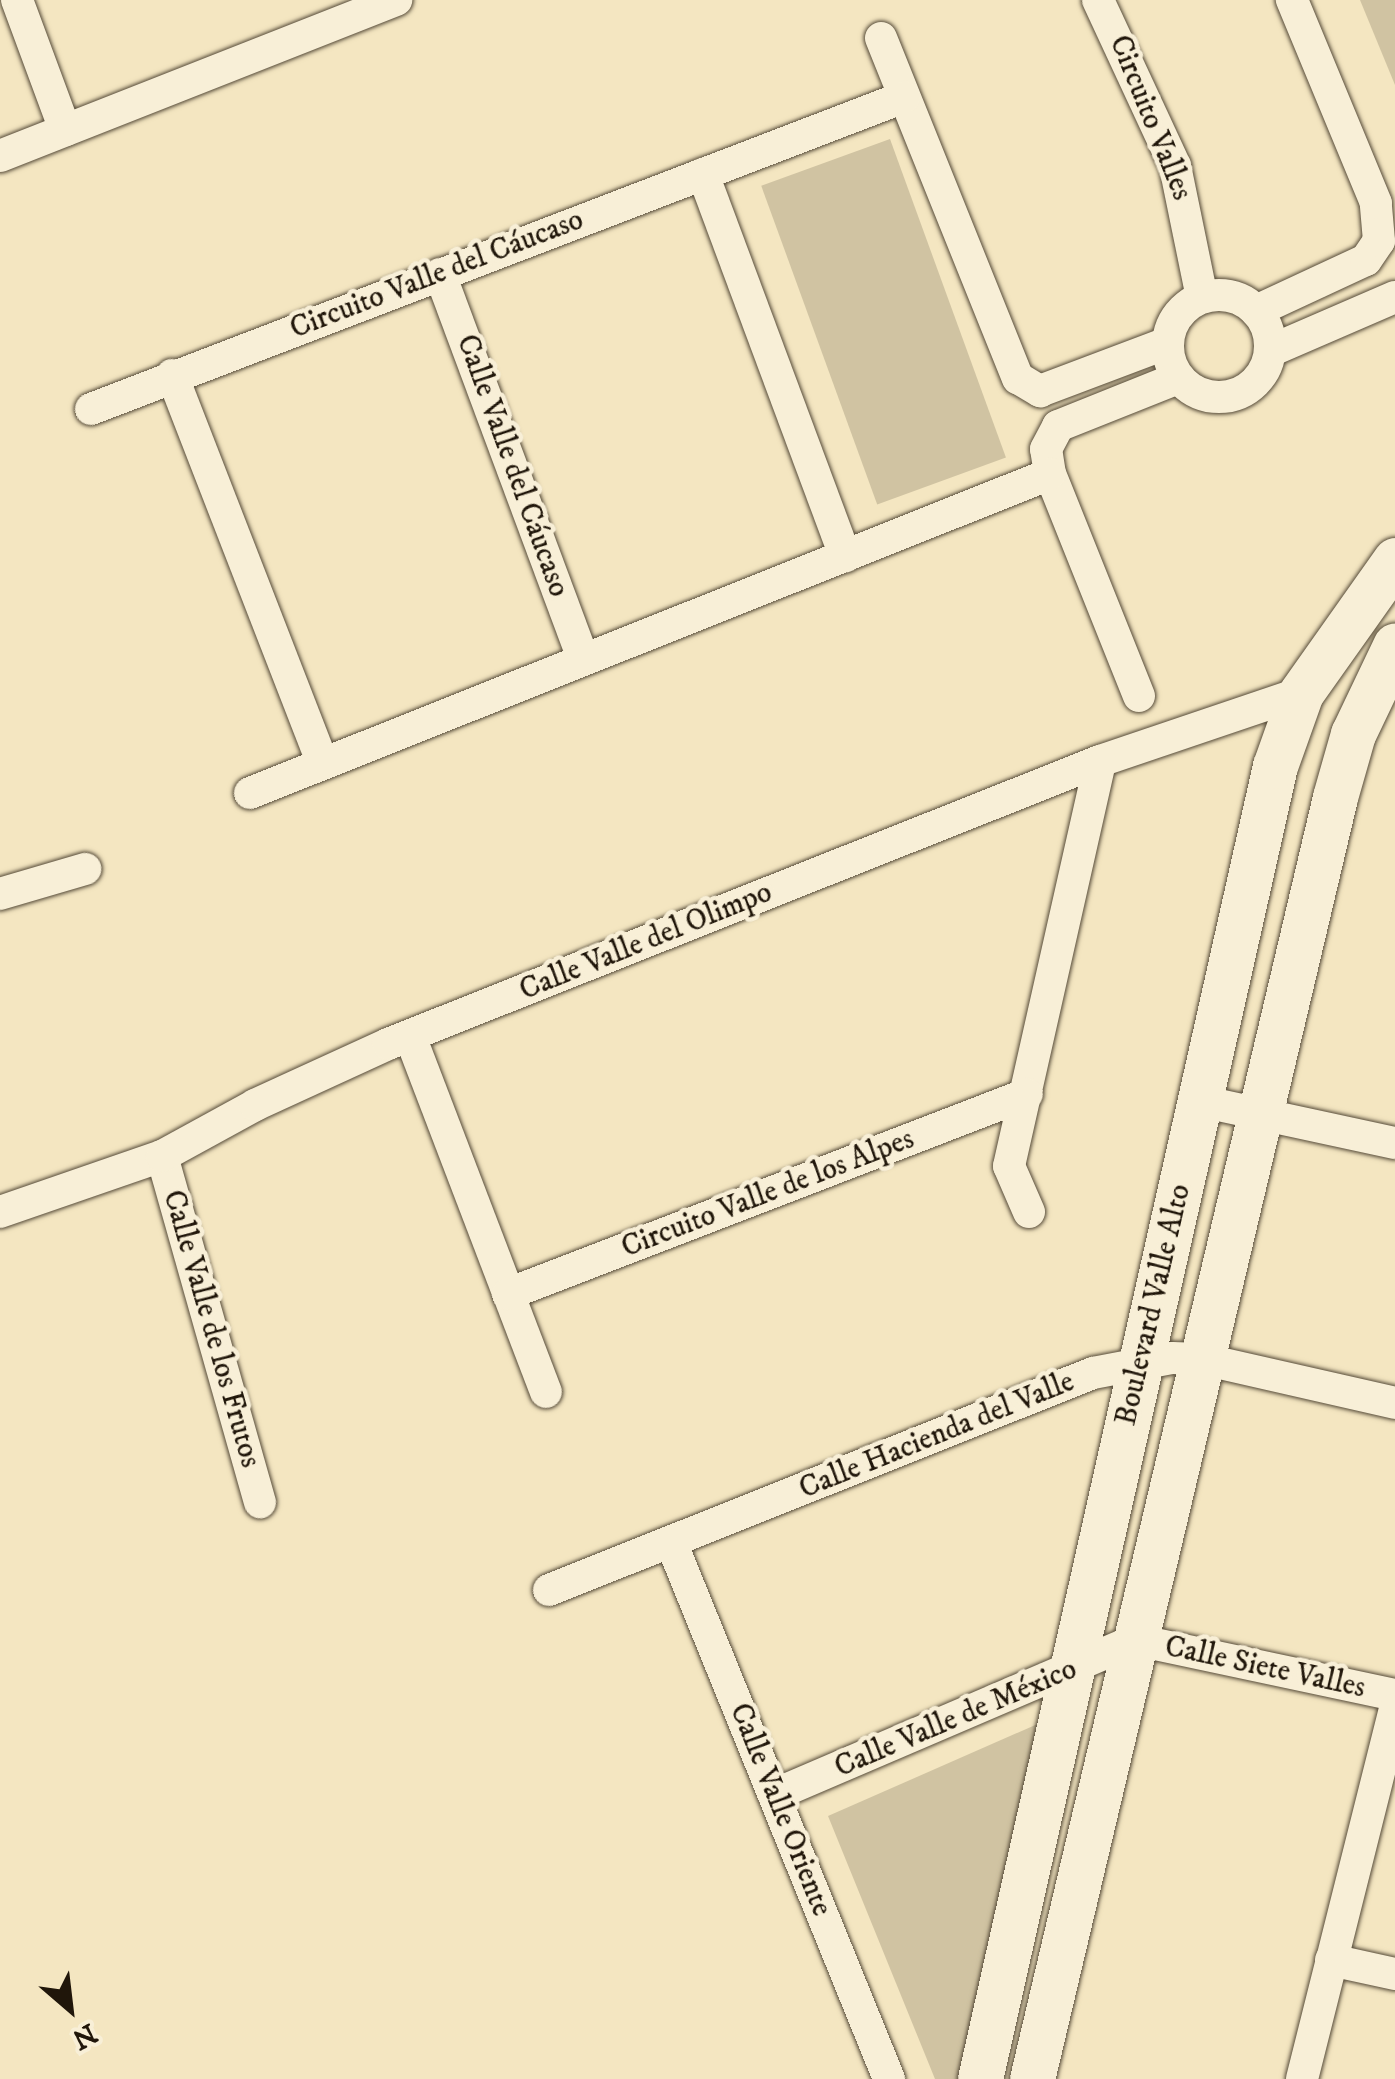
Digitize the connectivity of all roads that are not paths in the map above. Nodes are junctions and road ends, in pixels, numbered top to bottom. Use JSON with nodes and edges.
{"nodes":[{"id":1,"x":17,"y":0,"type":"edge"},
{"id":2,"x":396,"y":0,"type":"edge"},
{"id":3,"x":1098,"y":0,"type":"edge"},
{"id":4,"x":1292,"y":0,"type":"edge"},
{"id":5,"x":323,"y":13,"type":"edge"},
{"id":6,"x":881,"y":38,"type":"dead end"},
{"id":7,"x":904,"y":97,"type":"junction"},
{"id":8,"x":65,"y":130,"type":"junction"},
{"id":9,"x":0,"y":156,"type":"edge"},
{"id":10,"x":703,"y":174,"type":"junction"},
{"id":11,"x":440,"y":274,"type":"junction"},
{"id":12,"x":1395,"y":297,"type":"edge"},
{"id":13,"x":1202,"y":298,"type":"junction"},
{"id":14,"x":1256,"y":310,"type":"junction"},
{"id":15,"x":1167,"y":343,"type":"junction"},
{"id":16,"x":1270,"y":351,"type":"junction"},
{"id":17,"x":172,"y":375,"type":"junction"},
{"id":18,"x":1178,"y":378,"type":"junction"},
{"id":19,"x":91,"y":409,"type":"dead end"},
{"id":20,"x":1050,"y":474,"type":"junction"},
{"id":21,"x":845,"y":556,"type":"junction"},
{"id":22,"x":1395,"y":560,"type":"edge"},
{"id":23,"x":1395,"y":646,"type":"edge"},
{"id":24,"x":583,"y":658,"type":"junction"},
{"id":25,"x":1300,"y":693,"type":"junction"},
{"id":26,"x":1139,"y":696,"type":"dead end"},
{"id":27,"x":1100,"y":761,"type":"junction"},
{"id":28,"x":322,"y":762,"type":"junction"},
{"id":29,"x":250,"y":793,"type":"dead end"},
{"id":30,"x":85,"y":869,"type":"dead end"},
{"id":31,"x":0,"y":894,"type":"edge"},
{"id":32,"x":410,"y":1036,"type":"junction"},
{"id":33,"x":1027,"y":1094,"type":"junction"},
{"id":34,"x":1200,"y":1101,"type":"junction"},
{"id":35,"x":1260,"y":1114,"type":"junction"},
{"id":36,"x":1395,"y":1143,"type":"edge"},
{"id":37,"x":162,"y":1156,"type":"junction"},
{"id":38,"x":0,"y":1212,"type":"edge"},
{"id":39,"x":1029,"y":1212,"type":"dead end"},
{"id":40,"x":508,"y":1294,"type":"junction"},
{"id":41,"x":1202,"y":1359,"type":"junction"},
{"id":42,"x":1141,"y":1363,"type":"junction"},
{"id":43,"x":546,"y":1392,"type":"dead end"},
{"id":44,"x":1395,"y":1404,"type":"edge"},
{"id":45,"x":260,"y":1502,"type":"dead end"},
{"id":46,"x":671,"y":1542,"type":"junction"},
{"id":47,"x":549,"y":1590,"type":"dead end"},
{"id":48,"x":1136,"y":1640,"type":"junction"},
{"id":49,"x":1072,"y":1671,"type":"junction"},
{"id":50,"x":1395,"y":1695,"type":"edge"},
{"id":51,"x":1395,"y":1710,"type":"edge"},
{"id":52,"x":774,"y":1795,"type":"junction"},
{"id":53,"x":1331,"y":1960,"type":"junction"},
{"id":54,"x":1395,"y":1974,"type":"edge"},
{"id":55,"x":889,"y":2079,"type":"edge"},
{"id":56,"x":980,"y":2079,"type":"edge"},
{"id":57,"x":1032,"y":2079,"type":"edge"},
{"id":58,"x":1302,"y":2079,"type":"edge"}],
"edges":[{"from":1,"to":8,"type":"street"},
{"from":2,"to":5,"type":"street"},
{"from":3,"to":13,"type":"street","name":"Circuito Valles"},
{"from":4,"to":14,"type":"street"},
{"from":5,"to":8,"type":"street"},
{"from":6,"to":7,"type":"street"},
{"from":7,"to":10,"type":"street","name":"Circuito Valle del Cáucaso"},
{"from":7,"to":15,"type":"street"},
{"from":8,"to":9,"type":"street"},
{"from":10,"to":11,"type":"street","name":"Circuito Valle del Cáucaso"},
{"from":10,"to":21,"type":"street"},
{"from":11,"to":17,"type":"street","name":"Circuito Valle del Cáucaso"},
{"from":11,"to":24,"type":"street","name":"Calle Valle del Cáucaso"},
{"from":12,"to":16,"type":"street"},
{"from":13,"to":14,"type":"street"},
{"from":13,"to":15,"type":"street"},
{"from":14,"to":16,"type":"street"},
{"from":15,"to":18,"type":"street"},
{"from":16,"to":18,"type":"street"},
{"from":17,"to":19,"type":"street","name":"Circuito Valle del Cáucaso"},
{"from":17,"to":28,"type":"street"},
{"from":18,"to":20,"type":"street"},
{"from":20,"to":21,"type":"street"},
{"from":20,"to":26,"type":"street"},
{"from":21,"to":24,"type":"street"},
{"from":22,"to":25,"type":"street","name":"Boulevard Valle Alto"},
{"from":23,"to":35,"type":"street","name":"Boulevard Valle Alto"},
{"from":24,"to":28,"type":"street"},
{"from":25,"to":27,"type":"street","name":"Calle Valle del Olimpo"},
{"from":25,"to":34,"type":"street","name":"Boulevard Valle Alto"},
{"from":27,"to":32,"type":"street","name":"Calle Valle del Olimpo"},
{"from":27,"to":33,"type":"street"},
{"from":28,"to":29,"type":"street"},
{"from":30,"to":31,"type":"street"},
{"from":32,"to":37,"type":"street","name":"Calle Valle del Olimpo"},
{"from":32,"to":40,"type":"street"},
{"from":33,"to":39,"type":"street"},
{"from":33,"to":40,"type":"street","name":"Circuito Valle de los Alpes"},
{"from":34,"to":35,"type":"street"},
{"from":34,"to":42,"type":"street","name":"Boulevard Valle Alto"},
{"from":35,"to":36,"type":"street"},
{"from":35,"to":41,"type":"street","name":"Boulevard Valle Alto"},
{"from":37,"to":38,"type":"street","name":"Calle Valle del Olimpo"},
{"from":37,"to":45,"type":"street","name":"Calle Valle de los Frutos"},
{"from":40,"to":43,"type":"street"},
{"from":41,"to":42,"type":"street","name":"Calle Hacienda del Valle"},
{"from":41,"to":44,"type":"street","name":"Calle Hacienda del Valle"},
{"from":41,"to":48,"type":"street","name":"Boulevard Valle Alto"},
{"from":42,"to":46,"type":"street","name":"Calle Hacienda del Valle"},
{"from":42,"to":49,"type":"street","name":"Boulevard Valle Alto"},
{"from":46,"to":47,"type":"street","name":"Calle Hacienda del Valle"},
{"from":46,"to":52,"type":"street","name":"Calle Valle Oriente"},
{"from":48,"to":49,"type":"street","name":"Calle Valle de México"},
{"from":48,"to":50,"type":"street","name":"Calle Siete Valles"},
{"from":48,"to":57,"type":"street","name":"Boulevard Valle Alto"},
{"from":49,"to":52,"type":"street","name":"Calle Valle de México"},
{"from":49,"to":56,"type":"street","name":"Boulevard Valle Alto"},
{"from":51,"to":53,"type":"street"},
{"from":52,"to":55,"type":"street","name":"Calle Valle Oriente"},
{"from":53,"to":54,"type":"street"},
{"from":53,"to":58,"type":"street"}]}
